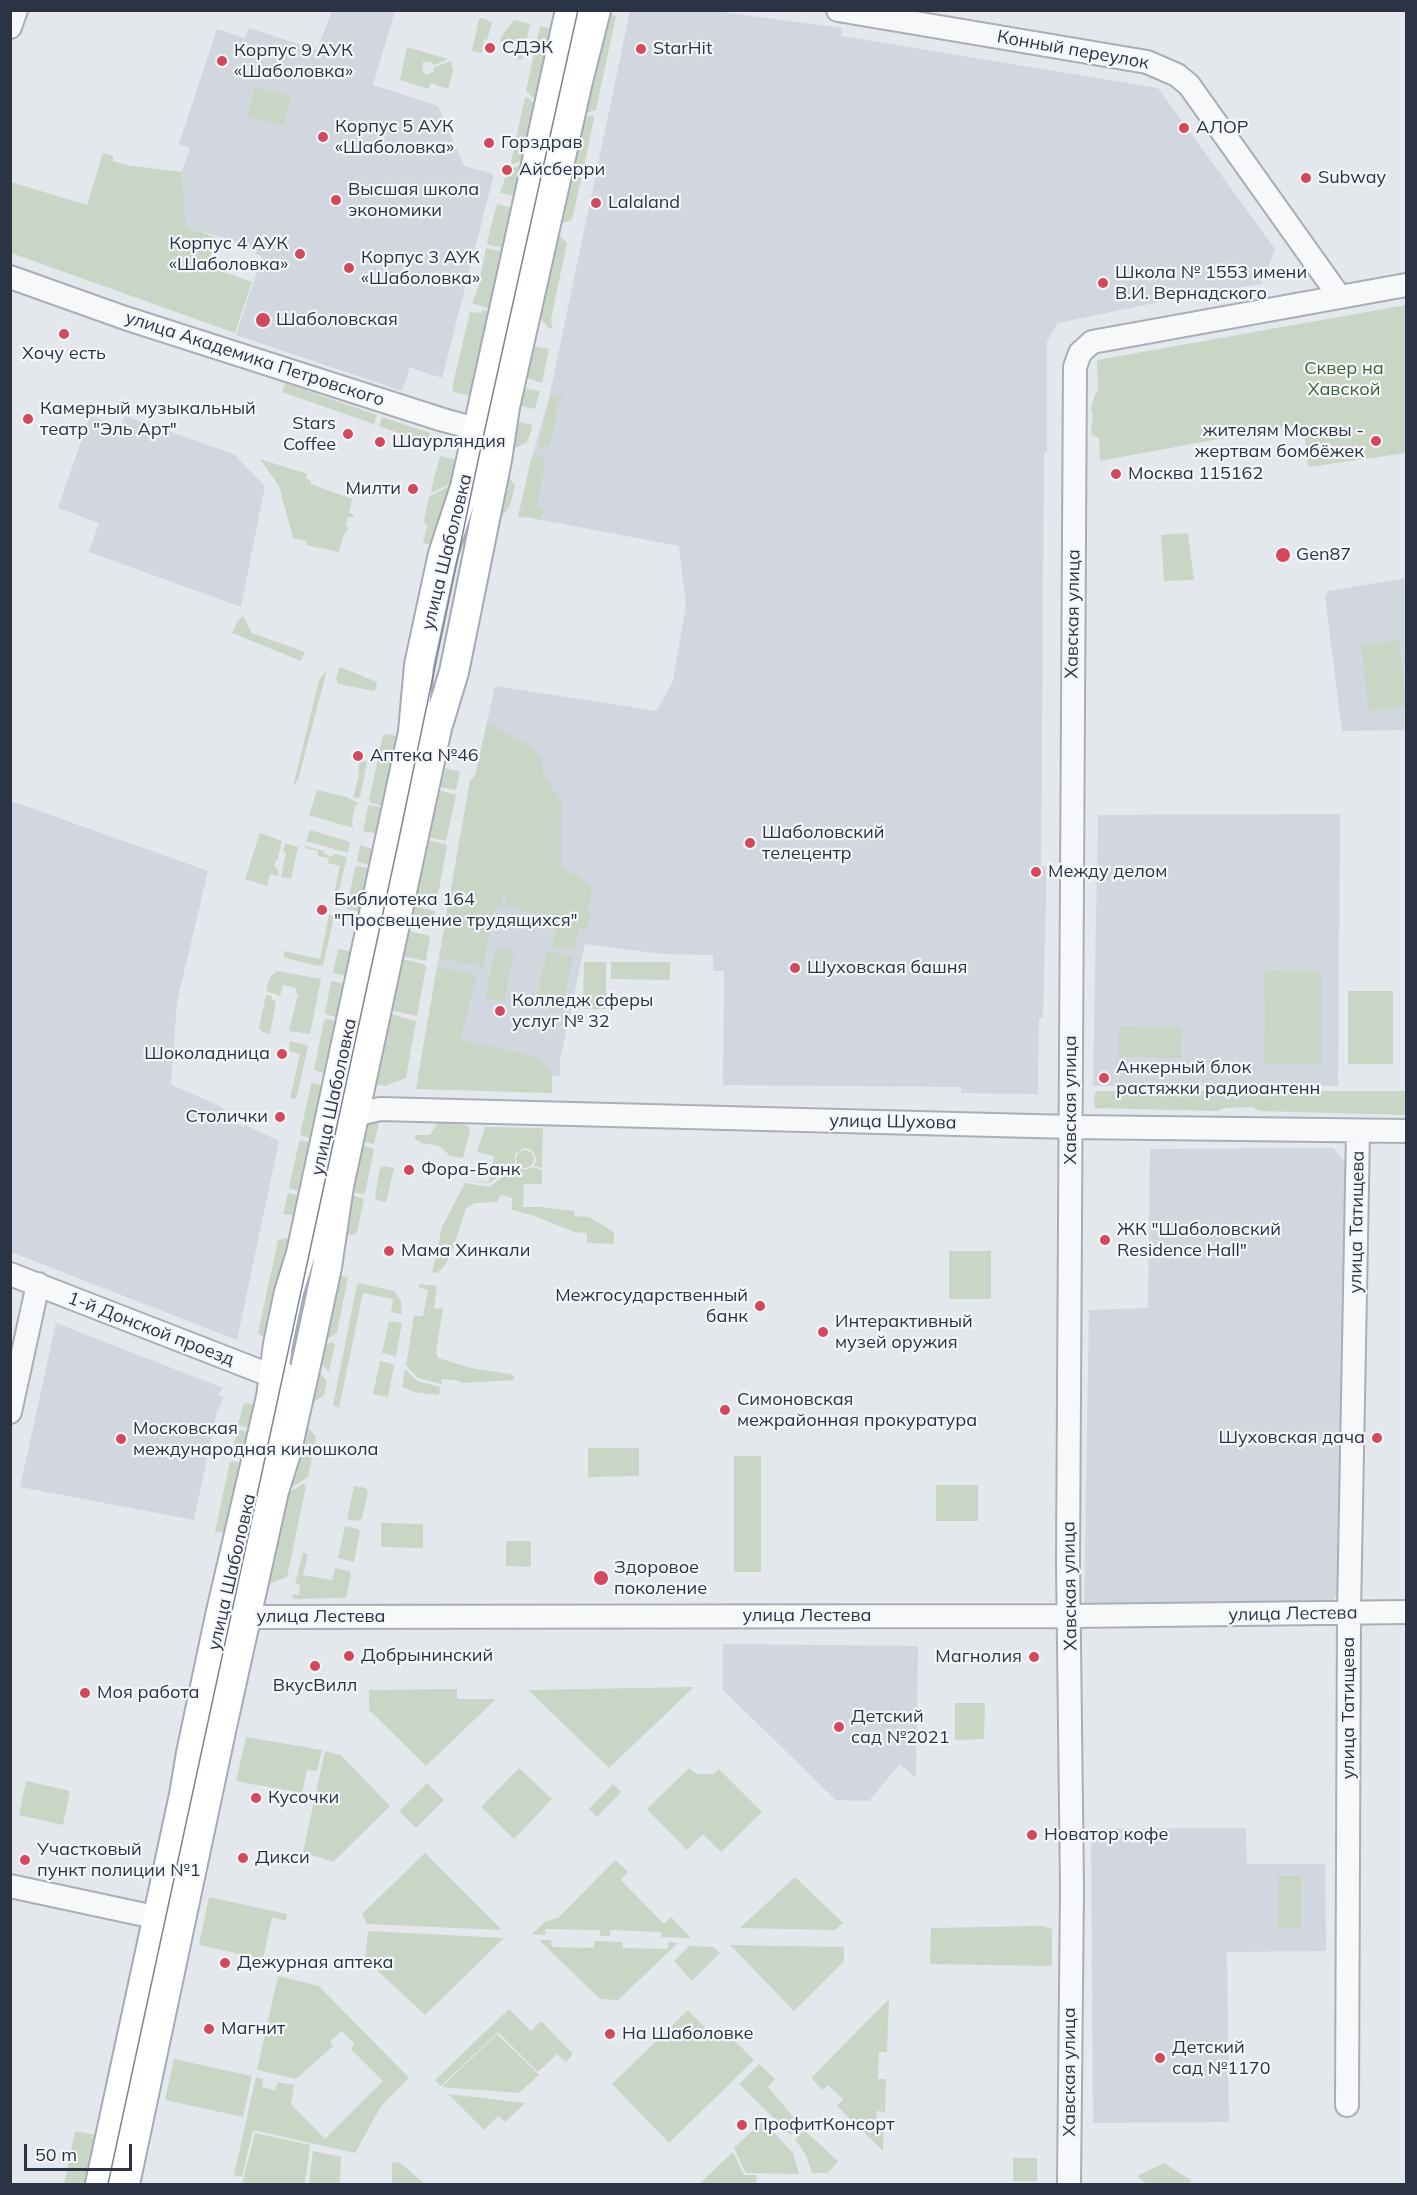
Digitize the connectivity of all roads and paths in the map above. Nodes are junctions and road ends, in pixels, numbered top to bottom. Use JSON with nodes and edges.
{"nodes":[{"id":1,"x":16,"y":10,"type":"edge"},
{"id":2,"x":570,"y":10,"type":"edge"},
{"id":3,"x":596,"y":10,"type":"edge"},
{"id":4,"x":838,"y":10,"type":"edge"},
{"id":5,"x":10,"y":27,"type":"edge"},
{"id":6,"x":10,"y":278,"type":"edge"},
{"id":7,"x":1407,"y":285,"type":"edge"},
{"id":8,"x":1339,"y":296,"type":"junction"},
{"id":9,"x":489,"y":432,"type":"junction"},
{"id":10,"x":355,"y":1109,"type":"junction"},
{"id":11,"x":1071,"y":1126,"type":"junction"},
{"id":12,"x":1358,"y":1131,"type":"junction"},
{"id":13,"x":1407,"y":1131,"type":"edge"},
{"id":14,"x":10,"y":1275,"type":"edge"},
{"id":15,"x":38,"y":1284,"type":"junction"},
{"id":16,"x":278,"y":1344,"type":"junction"},
{"id":17,"x":245,"y":1365,"type":"junction"},
{"id":18,"x":293,"y":1376,"type":"junction"},
{"id":19,"x":10,"y":1412,"type":"edge"},
{"id":20,"x":227,"y":1588,"type":"junction"},
{"id":21,"x":1407,"y":1612,"type":"edge"},
{"id":22,"x":1349,"y":1613,"type":"junction"},
{"id":23,"x":1070,"y":1616,"type":"junction"},
{"id":24,"x":248,"y":1617,"type":"junction"},
{"id":25,"x":10,"y":1886,"type":"edge"},
{"id":26,"x":168,"y":1920,"type":"junction"},
{"id":27,"x":1347,"y":2104,"type":"dead end"},
{"id":28,"x":100,"y":2184,"type":"edge"},
{"id":29,"x":124,"y":2184,"type":"edge"},
{"id":30,"x":1070,"y":2184,"type":"edge"}],
"edges":[{"from":1,"to":5,"type":"street"},
{"from":2,"to":9,"type":"main road","name":"улица Шаболовка"},
{"from":3,"to":9,"type":"main road","name":"улица Шаболовка"},
{"from":4,"to":8,"type":"street","name":"Конный переулок"},
{"from":6,"to":9,"type":"street","name":"улица Академика Петровского"},
{"from":7,"to":8,"type":"street","name":"Хавская улица"},
{"from":8,"to":11,"type":"street","name":"Хавская улица"},
{"from":9,"to":10,"type":"main road","name":"улица Шаболовка"},
{"from":9,"to":10,"type":"main road","name":"улица Шаболовка"},
{"from":10,"to":11,"type":"street","name":"улица Шухова"},
{"from":10,"to":16,"type":"main road","name":"улица Шаболовка"},
{"from":10,"to":18,"type":"main road","name":"улица Шаболовка"},
{"from":11,"to":12,"type":"street","name":"улица Шухова"},
{"from":11,"to":23,"type":"street","name":"Хавская улица"},
{"from":12,"to":13,"type":"street","name":"улица Шухова"},
{"from":12,"to":22,"type":"street","name":"улица Татищева"},
{"from":14,"to":15,"type":"street","name":"1-й Донской проезд"},
{"from":15,"to":17,"type":"street","name":"1-й Донской проезд"},
{"from":15,"to":19,"type":"street"},
{"from":16,"to":17,"type":"street"},
{"from":16,"to":18,"type":"main road","name":"улица Шаболовка"},
{"from":17,"to":18,"type":"street","name":"1-й Донской проезд"},
{"from":18,"to":20,"type":"main road","name":"улица Шаболовка"},
{"from":18,"to":24,"type":"main road","name":"улица Шаболовка"},
{"from":20,"to":24,"type":"street","name":"улица Лестева"},
{"from":20,"to":26,"type":"main road","name":"улица Шаболовка"},
{"from":21,"to":22,"type":"street","name":"улица Лестева"},
{"from":22,"to":23,"type":"street","name":"улица Лестева"},
{"from":22,"to":27,"type":"street","name":"улица Татищева"},
{"from":23,"to":24,"type":"street","name":"улица Лестева"},
{"from":23,"to":30,"type":"street","name":"Хавская улица"},
{"from":24,"to":26,"type":"main road","name":"улица Шаболовка"},
{"from":25,"to":26,"type":"street"},
{"from":26,"to":28,"type":"main road","name":"улица Шаболовка"},
{"from":26,"to":29,"type":"main road","name":"улица Шаболовка"}]}
